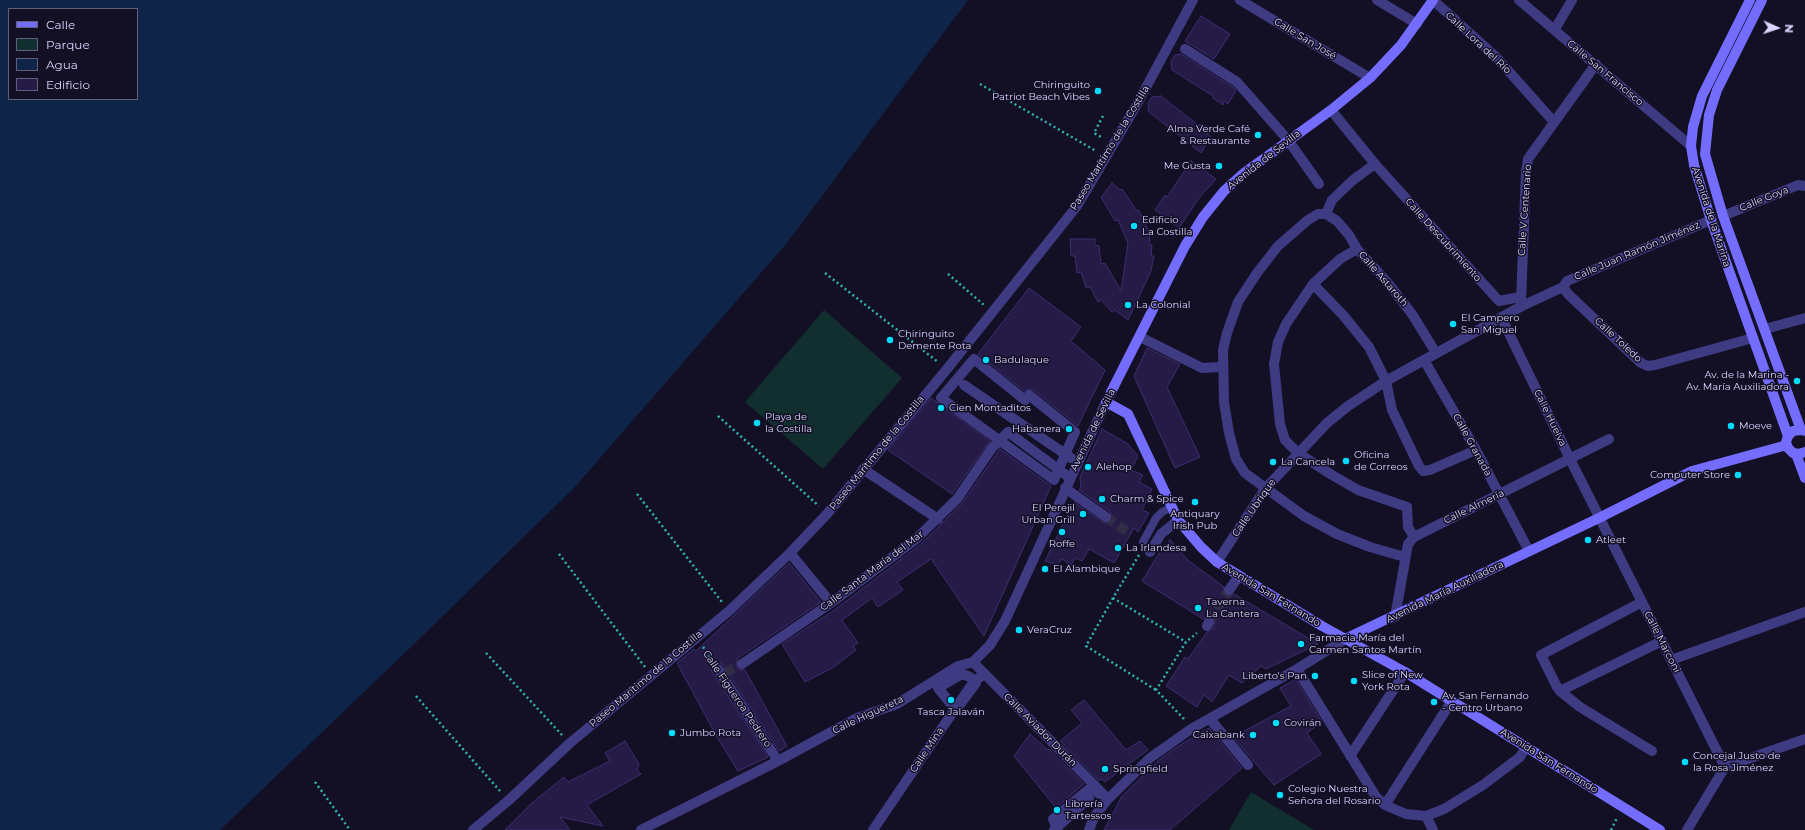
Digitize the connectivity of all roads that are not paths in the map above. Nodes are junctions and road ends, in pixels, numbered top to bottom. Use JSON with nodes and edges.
{"nodes":[{"id":1,"x":1193,"y":0,"type":"edge"},
{"id":2,"x":1240,"y":0,"type":"edge"},
{"id":3,"x":1376,"y":0,"type":"edge"},
{"id":4,"x":1433,"y":0,"type":"edge"},
{"id":5,"x":1519,"y":0,"type":"edge"},
{"id":6,"x":1572,"y":0,"type":"edge"},
{"id":7,"x":1750,"y":0,"type":"edge"},
{"id":8,"x":1762,"y":0,"type":"edge"},
{"id":9,"x":1417,"y":24,"type":"junction"},
{"id":10,"x":1554,"y":29,"type":"junction"},
{"id":11,"x":1185,"y":49,"type":"dead end"},
{"id":12,"x":1596,"y":64,"type":"junction"},
{"id":13,"x":1370,"y":78,"type":"junction"},
{"id":14,"x":1331,"y":110,"type":"junction"},
{"id":15,"x":1554,"y":122,"type":"junction"},
{"id":16,"x":1288,"y":140,"type":"junction"},
{"id":17,"x":1691,"y":146,"type":"junction"},
{"id":18,"x":1375,"y":163,"type":"junction"},
{"id":19,"x":1319,"y":184,"type":"dead end"},
{"id":20,"x":1805,"y":186,"type":"edge"},
{"id":21,"x":1326,"y":214,"type":"junction"},
{"id":22,"x":1723,"y":216,"type":"junction"},
{"id":23,"x":1711,"y":220,"type":"junction"},
{"id":24,"x":1357,"y":249,"type":"junction"},
{"id":25,"x":1313,"y":284,"type":"junction"},
{"id":26,"x":1563,"y":287,"type":"junction"},
{"id":27,"x":1521,"y":301,"type":"junction"},
{"id":28,"x":1501,"y":317,"type":"junction"},
{"id":29,"x":1805,"y":318,"type":"edge"},
{"id":30,"x":1765,"y":329,"type":"junction"},
{"id":31,"x":1140,"y":338,"type":"junction"},
{"id":32,"x":1753,"y":338,"type":"junction"},
{"id":33,"x":1436,"y":353,"type":"junction"},
{"id":34,"x":1424,"y":360,"type":"junction"},
{"id":35,"x":1222,"y":367,"type":"junction"},
{"id":36,"x":1386,"y":381,"type":"junction"},
{"id":37,"x":964,"y":386,"type":"dead end"},
{"id":38,"x":1106,"y":402,"type":"junction"},
{"id":39,"x":1803,"y":431,"type":"edge"},
{"id":40,"x":1608,"y":439,"type":"dead end"},
{"id":41,"x":999,"y":441,"type":"junction"},
{"id":42,"x":1787,"y":441,"type":"junction"},
{"id":43,"x":1476,"y":450,"type":"junction"},
{"id":44,"x":1298,"y":453,"type":"junction"},
{"id":45,"x":1800,"y":453,"type":"edge"},
{"id":46,"x":1066,"y":454,"type":"junction"},
{"id":47,"x":1570,"y":459,"type":"junction"},
{"id":48,"x":1077,"y":462,"type":"junction"},
{"id":49,"x":863,"y":469,"type":"junction"},
{"id":50,"x":1059,"y":470,"type":"junction"},
{"id":51,"x":1070,"y":478,"type":"junction"},
{"id":52,"x":1805,"y":478,"type":"edge"},
{"id":53,"x":1065,"y":488,"type":"junction"},
{"id":54,"x":1265,"y":489,"type":"junction"},
{"id":55,"x":1499,"y":494,"type":"junction"},
{"id":56,"x":1172,"y":507,"type":"junction"},
{"id":57,"x":1106,"y":517,"type":"tunnel mouth"},
{"id":58,"x":1599,"y":518,"type":"junction"},
{"id":59,"x":938,"y":519,"type":"junction"},
{"id":60,"x":1178,"y":520,"type":"junction"},
{"id":61,"x":1414,"y":537,"type":"junction"},
{"id":62,"x":1143,"y":542,"type":"dead end"},
{"id":63,"x":1150,"y":552,"type":"road end"},
{"id":64,"x":1529,"y":552,"type":"junction"},
{"id":65,"x":790,"y":553,"type":"junction"},
{"id":66,"x":1405,"y":557,"type":"junction"},
{"id":67,"x":1217,"y":562,"type":"junction"},
{"id":68,"x":1239,"y":576,"type":"junction"},
{"id":69,"x":1229,"y":590,"type":"tunnel mouth"},
{"id":70,"x":1642,"y":602,"type":"junction"},
{"id":71,"x":832,"y":603,"type":"junction"},
{"id":72,"x":1805,"y":612,"type":"edge"},
{"id":73,"x":1395,"y":617,"type":"junction"},
{"id":74,"x":1347,"y":638,"type":"junction"},
{"id":75,"x":1662,"y":641,"type":"junction"},
{"id":76,"x":1671,"y":660,"type":"junction"},
{"id":77,"x":973,"y":662,"type":"junction"},
{"id":78,"x":742,"y":664,"type":"tunnel mouth"},
{"id":79,"x":1298,"y":669,"type":"junction"},
{"id":80,"x":721,"y":672,"type":"road end"},
{"id":81,"x":1405,"y":672,"type":"junction"},
{"id":82,"x":985,"y":674,"type":"junction"},
{"id":83,"x":974,"y":681,"type":"junction"},
{"id":84,"x":1564,"y":694,"type":"junction"},
{"id":85,"x":1451,"y":702,"type":"junction"},
{"id":86,"x":955,"y":709,"type":"junction"},
{"id":87,"x":1210,"y":719,"type":"junction"},
{"id":88,"x":1804,"y":741,"type":"edge"},
{"id":89,"x":1526,"y":747,"type":"junction"},
{"id":90,"x":1652,"y":752,"type":"dead end"},
{"id":91,"x":1350,"y":756,"type":"junction"},
{"id":92,"x":778,"y":761,"type":"junction"},
{"id":93,"x":1248,"y":764,"type":"dead end"},
{"id":94,"x":1725,"y":766,"type":"junction"},
{"id":95,"x":1097,"y":790,"type":"junction"},
{"id":96,"x":1108,"y":798,"type":"junction"},
{"id":97,"x":1385,"y":805,"type":"junction"},
{"id":98,"x":1426,"y":816,"type":"junction"},
{"id":99,"x":1058,"y":829,"type":"edge"},
{"id":100,"x":473,"y":830,"type":"edge"},
{"id":101,"x":641,"y":830,"type":"edge"},
{"id":102,"x":873,"y":830,"type":"edge"},
{"id":103,"x":1085,"y":830,"type":"edge"},
{"id":104,"x":1088,"y":830,"type":"edge"},
{"id":105,"x":1433,"y":830,"type":"edge"},
{"id":106,"x":1660,"y":830,"type":"edge"},
{"id":107,"x":1687,"y":830,"type":"edge"}],
"edges":[{"from":1,"to":49,"type":"street","name":"Paseo Marítimo de la Costilla"},
{"from":2,"to":13,"type":"street","name":"Calle San José"},
{"from":3,"to":9,"type":"street"},
{"from":4,"to":9,"type":"street","name":"Avenida de Sevilla"},
{"from":4,"to":15,"type":"street","name":"Calle Lora del Río"},
{"from":5,"to":10,"type":"street","name":"Calle San Francisco"},
{"from":6,"to":10,"type":"street"},
{"from":7,"to":17,"type":"street","name":"Avenida de la Marina"},
{"from":8,"to":22,"type":"street","name":"Avenida de la Marina"},
{"from":9,"to":13,"type":"street","name":"Avenida de Sevilla"},
{"from":10,"to":12,"type":"street","name":"Calle San Francisco"},
{"from":11,"to":16,"type":"street"},
{"from":12,"to":15,"type":"street","name":"Calle V Centenario"},
{"from":12,"to":17,"type":"street","name":"Calle San Francisco"},
{"from":13,"to":14,"type":"street","name":"Avenida de Sevilla"},
{"from":14,"to":16,"type":"street","name":"Avenida de Sevilla"},
{"from":14,"to":18,"type":"street"},
{"from":15,"to":27,"type":"street","name":"Calle V Centenario"},
{"from":16,"to":19,"type":"street"},
{"from":16,"to":31,"type":"street","name":"Avenida de Sevilla"},
{"from":17,"to":23,"type":"street","name":"Avenida de la Marina"},
{"from":18,"to":21,"type":"street"},
{"from":18,"to":27,"type":"street","name":"Calle Descubrimiento"},
{"from":20,"to":22,"type":"street","name":"Calle Goya"},
{"from":21,"to":24,"type":"street","name":"Calle Astaroth"},
{"from":21,"to":35,"type":"street"},
{"from":22,"to":30,"type":"street","name":"Avenida de la Marina"},
{"from":23,"to":26,"type":"street","name":"Calle Juan Ramón Jiménez"},
{"from":23,"to":32,"type":"street","name":"Avenida de la Marina"},
{"from":24,"to":25,"type":"street"},
{"from":24,"to":33,"type":"street","name":"Calle Astaroth"},
{"from":25,"to":36,"type":"street"},
{"from":25,"to":44,"type":"street"},
{"from":26,"to":27,"type":"street","name":"Calle Juan Ramón Jiménez"},
{"from":26,"to":32,"type":"street","name":"Calle Toledo"},
{"from":27,"to":28,"type":"street","name":"Calle Juan Ramón Jiménez"},
{"from":28,"to":33,"type":"street","name":"Calle Ubrique"},
{"from":28,"to":47,"type":"street","name":"Calle Huelva"},
{"from":29,"to":30,"type":"street"},
{"from":30,"to":39,"type":"street","name":"Avenida de la Marina"},
{"from":31,"to":35,"type":"street"},
{"from":31,"to":38,"type":"street","name":"Avenida de Sevilla"},
{"from":32,"to":42,"type":"street","name":"Avenida de la Marina"},
{"from":33,"to":34,"type":"street","name":"Calle Ubrique"},
{"from":34,"to":36,"type":"street","name":"Calle Ubrique"},
{"from":34,"to":43,"type":"street","name":"Calle Granada"},
{"from":35,"to":54,"type":"street"},
{"from":36,"to":43,"type":"street"},
{"from":36,"to":44,"type":"street","name":"Calle Ubrique"},
{"from":37,"to":46,"type":"street"},
{"from":38,"to":48,"type":"street","name":"Avenida de Sevilla"},
{"from":38,"to":56,"type":"street","name":"Avenida San Fernando"},
{"from":39,"to":42,"type":"street","name":"Avenida María Auxiliadora"},
{"from":40,"to":47,"type":"street","name":"Calle Almería"},
{"from":41,"to":46,"type":"street"},
{"from":41,"to":50,"type":"street"},
{"from":41,"to":59,"type":"street","name":"Calle Santa María del Mar"},
{"from":42,"to":45,"type":"street"},
{"from":42,"to":58,"type":"street","name":"Avenida María Auxiliadora"},
{"from":43,"to":55,"type":"street","name":"Calle Granada"},
{"from":44,"to":54,"type":"street","name":"Calle Ubrique"},
{"from":44,"to":61,"type":"street"},
{"from":45,"to":52,"type":"street"},
{"from":46,"to":48,"type":"street"},
{"from":46,"to":50,"type":"street"},
{"from":47,"to":55,"type":"street","name":"Calle Almería"},
{"from":47,"to":58,"type":"street","name":"Calle Huelva"},
{"from":48,"to":51,"type":"street","name":"Avenida de Sevilla"},
{"from":49,"to":59,"type":"street"},
{"from":49,"to":65,"type":"street","name":"Paseo Marítimo de la Costilla"},
{"from":50,"to":51,"type":"street"},
{"from":51,"to":53,"type":"street","name":"Calle Higuereta"},
{"from":53,"to":57,"type":"street"},
{"from":53,"to":77,"type":"street","name":"Calle Higuereta"},
{"from":54,"to":66,"type":"street"},
{"from":54,"to":67,"type":"street","name":"Calle Ubrique"},
{"from":55,"to":61,"type":"street","name":"Calle Almería"},
{"from":55,"to":64,"type":"street","name":"Calle Granada"},
{"from":56,"to":60,"type":"street","name":"Avenida San Fernando"},
{"from":56,"to":62,"type":"lane"},
{"from":58,"to":64,"type":"street","name":"Avenida María Auxiliadora"},
{"from":58,"to":70,"type":"street","name":"Calle Marconi"},
{"from":59,"to":71,"type":"street","name":"Calle Santa María del Mar"},
{"from":60,"to":63,"type":"street"},
{"from":60,"to":67,"type":"street","name":"Avenida San Fernando"},
{"from":61,"to":66,"type":"street"},
{"from":64,"to":73,"type":"street","name":"Avenida María Auxiliadora"},
{"from":65,"to":71,"type":"street"},
{"from":65,"to":100,"type":"street","name":"Paseo Marítimo de la Costilla"},
{"from":66,"to":73,"type":"street"},
{"from":67,"to":68,"type":"street","name":"Avenida San Fernando"},
{"from":68,"to":69,"type":"street"},
{"from":68,"to":74,"type":"street","name":"Avenida San Fernando"},
{"from":70,"to":75,"type":"street","name":"Calle Marconi"},
{"from":70,"to":84,"type":"street"},
{"from":71,"to":78,"type":"street","name":"Calle Santa María del Mar"},
{"from":72,"to":76,"type":"street"},
{"from":73,"to":74,"type":"street","name":"Avenida María Auxiliadora"},
{"from":74,"to":79,"type":"street","name":"Avenida María Auxiliadora"},
{"from":74,"to":81,"type":"street","name":"Avenida San Fernando"},
{"from":75,"to":76,"type":"street","name":"Calle Marconi"},
{"from":75,"to":84,"type":"street"},
{"from":76,"to":94,"type":"street","name":"Calle Marconi"},
{"from":77,"to":82,"type":"street","name":"Calle Aviador Durán"},
{"from":77,"to":92,"type":"street","name":"Calle Higuereta"},
{"from":79,"to":87,"type":"street","name":"Avenida María Auxiliadora"},
{"from":79,"to":91,"type":"street"},
{"from":80,"to":92,"type":"street","name":"Calle Figueroa Pedrero"},
{"from":81,"to":85,"type":"street","name":"Avenida San Fernando"},
{"from":81,"to":91,"type":"street"},
{"from":82,"to":83,"type":"street","name":"Calle Mina"},
{"from":82,"to":95,"type":"street","name":"Calle Aviador Durán"},
{"from":83,"to":86,"type":"street","name":"Calle Mina"},
{"from":83,"to":86,"type":"street"},
{"from":84,"to":90,"type":"street"},
{"from":85,"to":89,"type":"street","name":"Avenida San Fernando"},
{"from":85,"to":97,"type":"street"},
{"from":86,"to":102,"type":"street","name":"Calle Mina"},
{"from":87,"to":93,"type":"street"},
{"from":87,"to":96,"type":"street","name":"Avenida María Auxiliadora"},
{"from":88,"to":94,"type":"street"},
{"from":89,"to":98,"type":"street"},
{"from":89,"to":106,"type":"street","name":"Avenida San Fernando"},
{"from":91,"to":97,"type":"street"},
{"from":92,"to":101,"type":"street","name":"Calle Higuereta"},
{"from":94,"to":107,"type":"street"},
{"from":95,"to":96,"type":"street","name":"Calle Aviador Durán"},
{"from":95,"to":99,"type":"street"},
{"from":95,"to":103,"type":"street"},
{"from":96,"to":104,"type":"street","name":"Avenida María Auxiliadora"},
{"from":97,"to":98,"type":"street"},
{"from":98,"to":105,"type":"street"}]}
